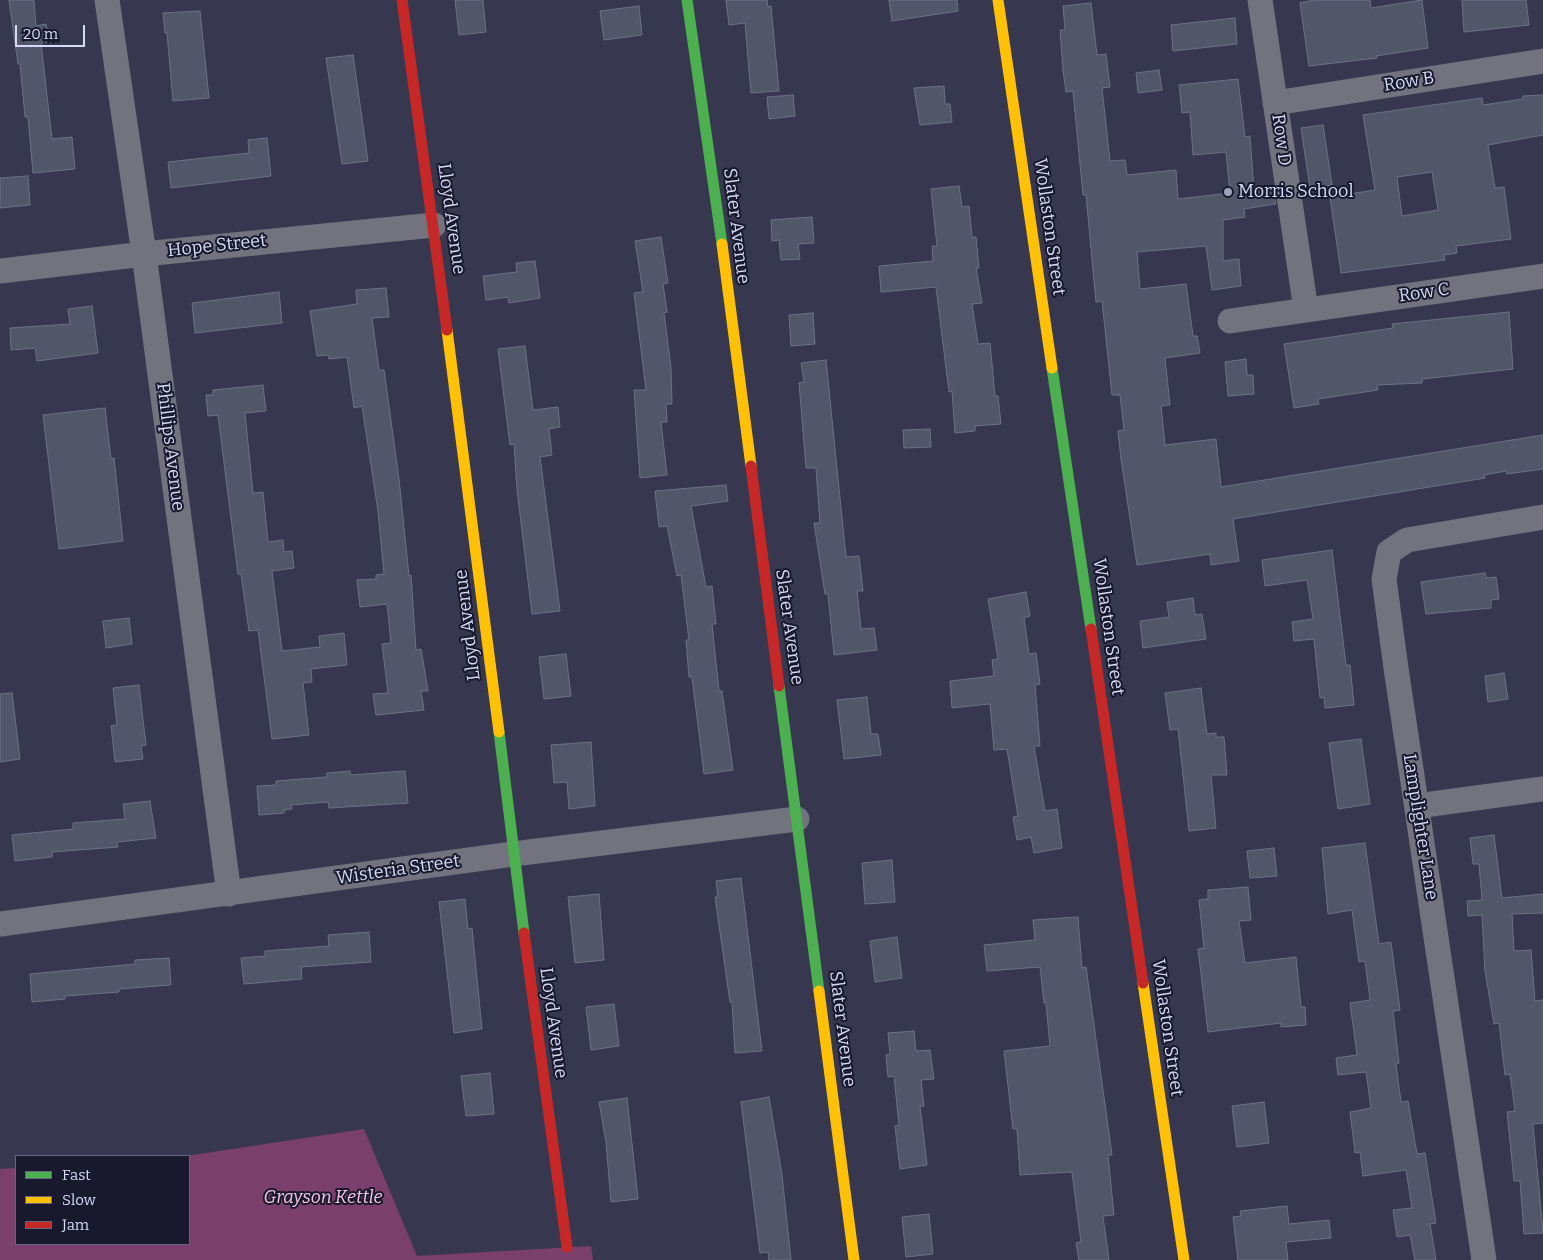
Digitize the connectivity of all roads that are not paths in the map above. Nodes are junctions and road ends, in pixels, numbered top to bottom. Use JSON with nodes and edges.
{"nodes":[{"id":1,"x":107,"y":0,"type":"edge"},
{"id":2,"x":402,"y":0,"type":"edge"},
{"id":3,"x":687,"y":0,"type":"edge"},
{"id":4,"x":998,"y":0,"type":"edge"},
{"id":5,"x":1260,"y":0,"type":"edge"},
{"id":6,"x":1543,"y":60,"type":"edge"},
{"id":7,"x":1275,"y":102,"type":"junction"},
{"id":8,"x":434,"y":225,"type":"junction"},
{"id":9,"x":144,"y":254,"type":"junction"},
{"id":10,"x":0,"y":271,"type":"edge"},
{"id":11,"x":1543,"y":276,"type":"edge"},
{"id":12,"x":1306,"y":310,"type":"junction"},
{"id":13,"x":1230,"y":321,"type":"dead end"},
{"id":14,"x":1543,"y":517,"type":"edge"},
{"id":15,"x":1543,"y":789,"type":"edge"},
{"id":16,"x":1417,"y":806,"type":"junction"},
{"id":17,"x":797,"y":819,"type":"junction"},
{"id":18,"x":513,"y":854,"type":"junction"},
{"id":19,"x":229,"y":894,"type":"junction"},
{"id":20,"x":0,"y":924,"type":"edge"},
{"id":21,"x":567,"y":1246,"type":"dead end"},
{"id":22,"x":854,"y":1260,"type":"edge"},
{"id":23,"x":1184,"y":1260,"type":"edge"},
{"id":24,"x":1484,"y":1260,"type":"edge"}],
"edges":[{"from":1,"to":9,"type":"street","name":"Phillips Avenue"},
{"from":2,"to":8,"type":"street","name":"Lloyd Avenue"},
{"from":3,"to":17,"type":"street","name":"Slater Avenue"},
{"from":4,"to":23,"type":"street","name":"Wollaston Street"},
{"from":5,"to":7,"type":"street","name":"Row D"},
{"from":6,"to":7,"type":"street","name":"Row B"},
{"from":7,"to":12,"type":"street","name":"Row D"},
{"from":8,"to":9,"type":"street","name":"Hope Street"},
{"from":8,"to":18,"type":"street","name":"Lloyd Avenue"},
{"from":9,"to":10,"type":"street","name":"Hope Street"},
{"from":9,"to":19,"type":"street","name":"Phillips Avenue"},
{"from":11,"to":12,"type":"street","name":"Row C"},
{"from":12,"to":13,"type":"street","name":"Row C"},
{"from":14,"to":16,"type":"street","name":"Lamplighter Lane"},
{"from":15,"to":16,"type":"street"},
{"from":16,"to":24,"type":"street","name":"Lamplighter Lane"},
{"from":17,"to":18,"type":"street","name":"Wisteria Street"},
{"from":17,"to":22,"type":"street","name":"Slater Avenue"},
{"from":18,"to":19,"type":"street","name":"Wisteria Street"},
{"from":18,"to":21,"type":"street","name":"Lloyd Avenue"},
{"from":19,"to":20,"type":"street","name":"Wisteria Street"}]}
